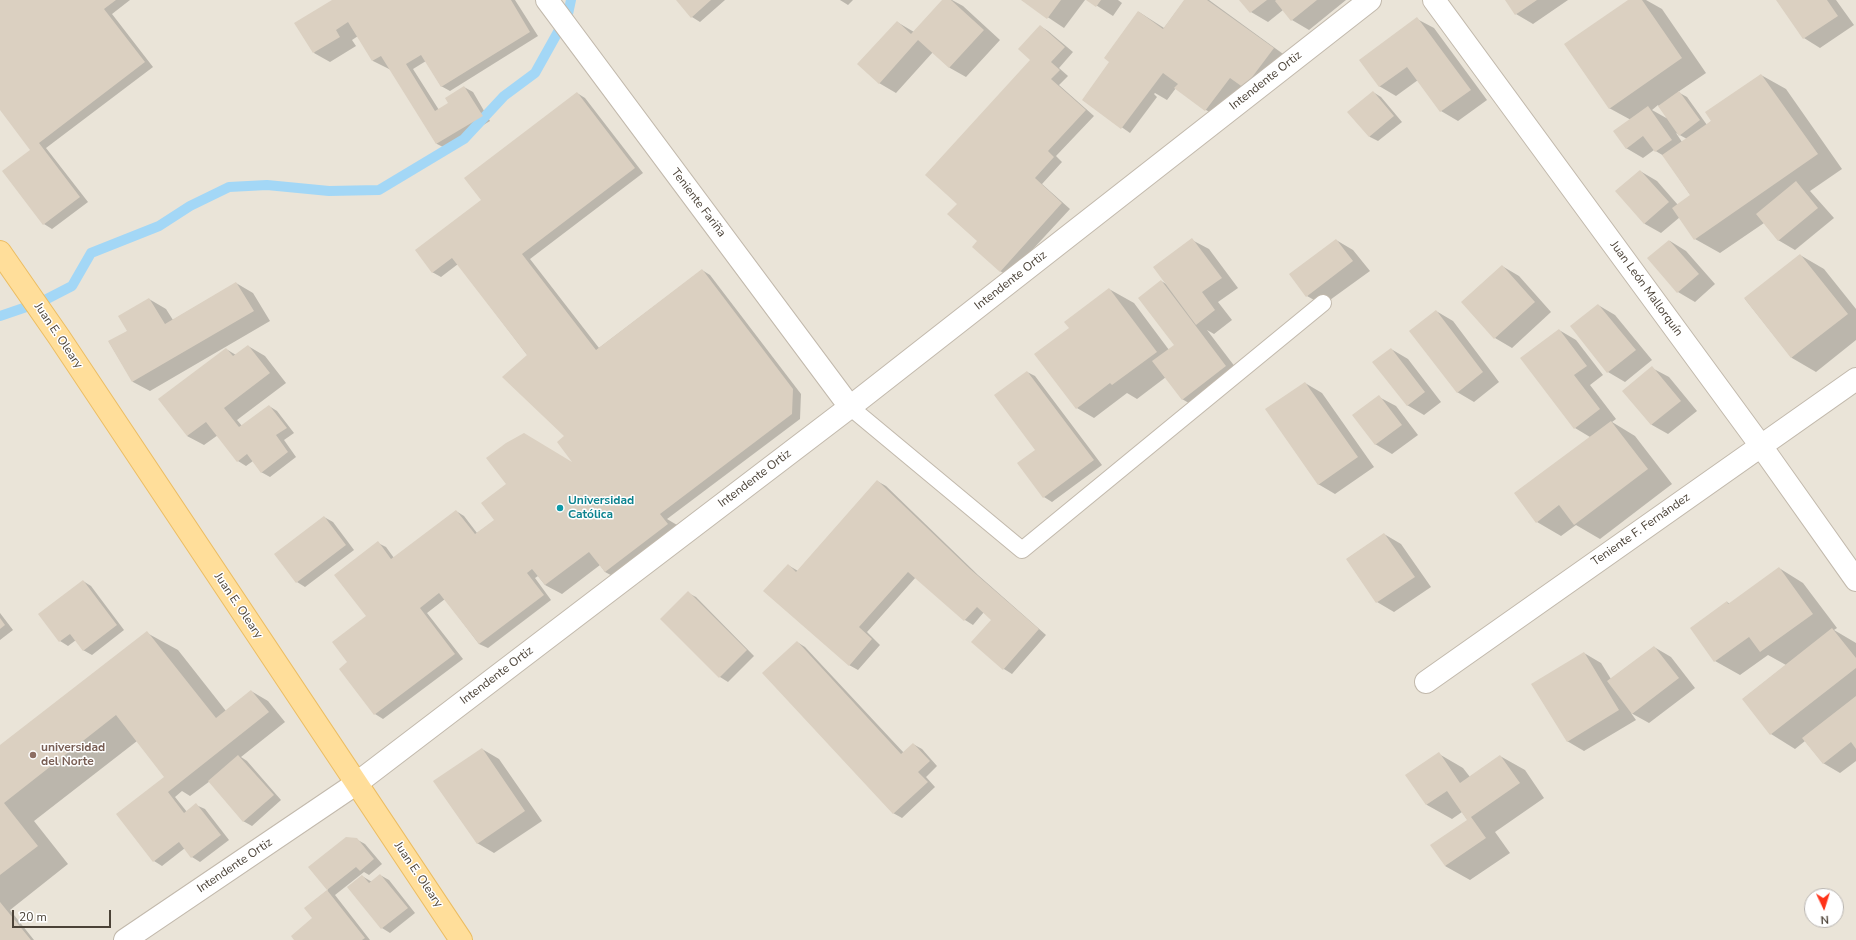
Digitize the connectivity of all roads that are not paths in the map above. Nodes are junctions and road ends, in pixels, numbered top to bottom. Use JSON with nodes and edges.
{"nodes":[{"id":1,"x":1370,"y":0,"type":"edge"},
{"id":2,"x":1434,"y":0,"type":"edge"},
{"id":3,"x":548,"y":2,"type":"edge"},
{"id":4,"x":0,"y":252,"type":"edge"},
{"id":5,"x":1323,"y":302,"type":"dead end"},
{"id":6,"x":1856,"y":378,"type":"edge"},
{"id":7,"x":850,"y":407,"type":"junction"},
{"id":8,"x":1761,"y":446,"type":"junction"},
{"id":9,"x":1856,"y":580,"type":"edge"},
{"id":10,"x":1426,"y":682,"type":"dead end"},
{"id":11,"x":357,"y":783,"type":"junction"},
{"id":12,"x":126,"y":940,"type":"edge"},
{"id":13,"x":461,"y":940,"type":"edge"}],
"edges":[{"from":1,"to":7,"type":"street","name":"Intendente Ortiz"},
{"from":2,"to":8,"type":"street","name":"Juan León Mallorquín"},
{"from":3,"to":7,"type":"street","name":"Teniente Fariña"},
{"from":4,"to":11,"type":"main road","name":"Juan E. Oleary"},
{"from":5,"to":7,"type":"lane"},
{"from":6,"to":8,"type":"street","name":"Teniente F. Fernández"},
{"from":7,"to":11,"type":"street","name":"Intendente Ortiz"},
{"from":8,"to":9,"type":"street","name":"Juan León Mallorquín"},
{"from":8,"to":10,"type":"street","name":"Teniente F. Fernández"},
{"from":11,"to":12,"type":"street","name":"Intendente Ortiz"},
{"from":11,"to":13,"type":"main road","name":"Juan E. Oleary"}]}
